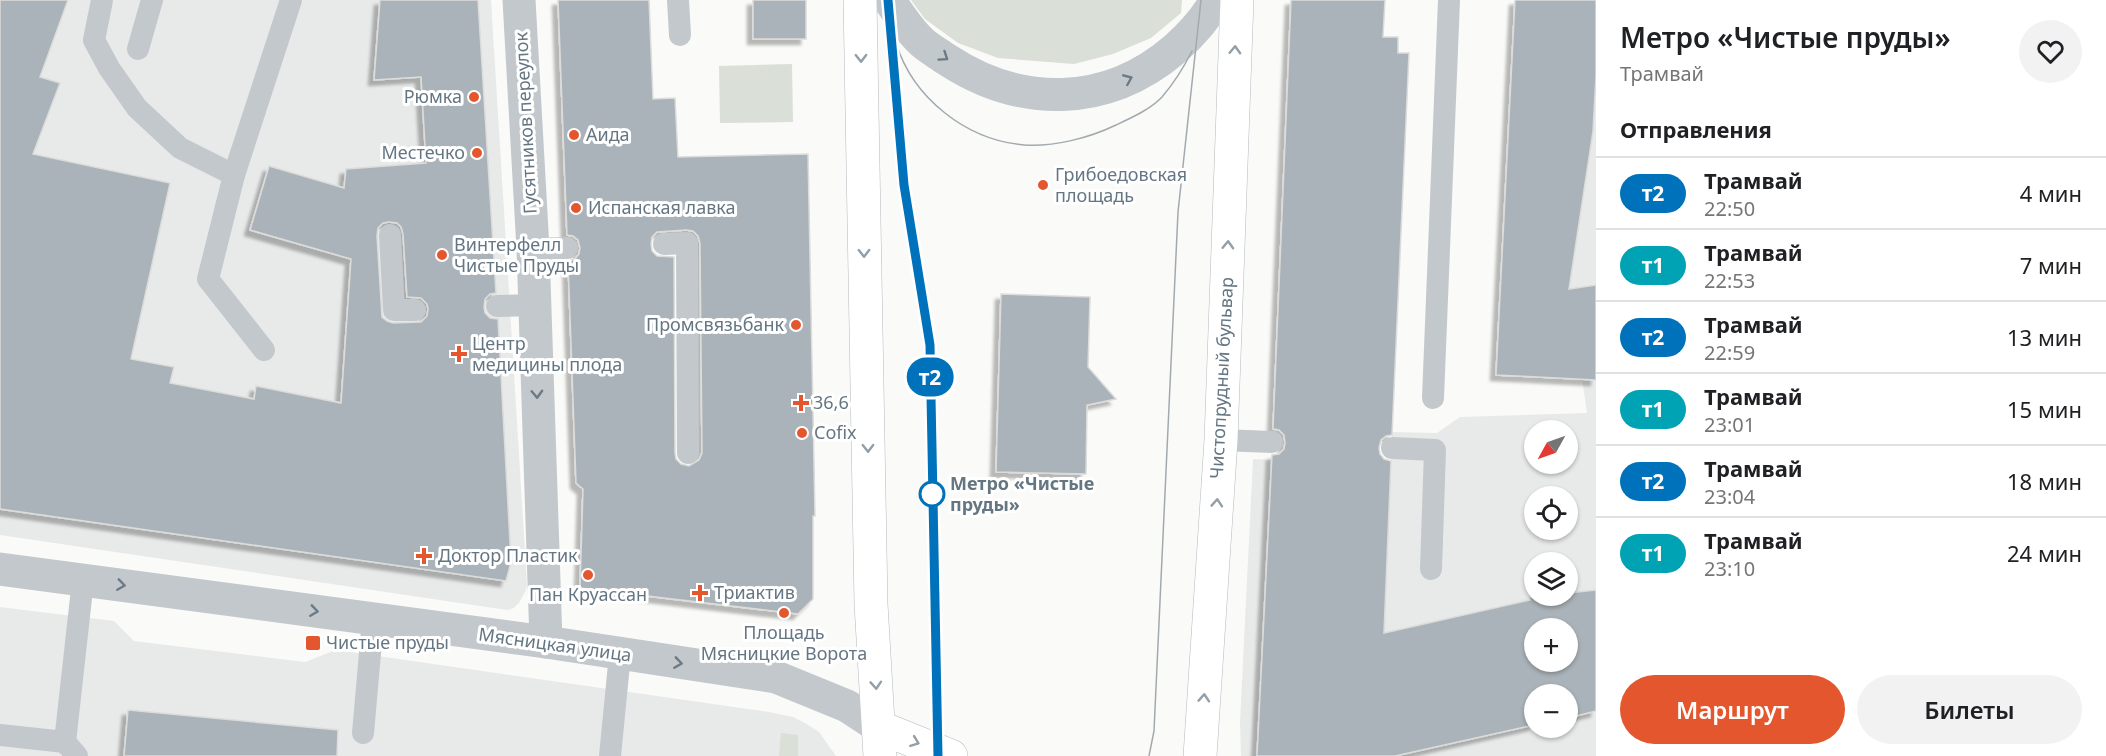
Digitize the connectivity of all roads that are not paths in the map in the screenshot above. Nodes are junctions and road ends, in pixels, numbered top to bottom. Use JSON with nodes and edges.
{"nodes":[{"id":1,"x":102,"y":0,"type":"edge"},
{"id":2,"x":152,"y":0,"type":"edge"},
{"id":3,"x":291,"y":0,"type":"edge"},
{"id":4,"x":519,"y":0,"type":"edge"},
{"id":5,"x":678,"y":0,"type":"edge"},
{"id":6,"x":860,"y":0,"type":"edge"},
{"id":7,"x":889,"y":0,"type":"edge"},
{"id":8,"x":1216,"y":0,"type":"edge"},
{"id":9,"x":1237,"y":0,"type":"edge"},
{"id":10,"x":1449,"y":0,"type":"edge"},
{"id":11,"x":680,"y":35,"type":"dead end"},
{"id":12,"x":138,"y":49,"type":"dead end"},
{"id":13,"x":234,"y":175,"type":"junction"},
{"id":14,"x":390,"y":235,"type":"dead end"},
{"id":15,"x":664,"y":244,"type":"dead end"},
{"id":16,"x":567,"y":248,"type":"dead end"},
{"id":17,"x":532,"y":249,"type":"junction"},
{"id":18,"x":534,"y":304,"type":"junction"},
{"id":19,"x":497,"y":306,"type":"dead end"},
{"id":20,"x":416,"y":310,"type":"dead end"},
{"id":21,"x":264,"y":350,"type":"dead end"},
{"id":22,"x":1433,"y":398,"type":"dead end"},
{"id":23,"x":1221,"y":440,"type":"junction"},
{"id":24,"x":1272,"y":442,"type":"dead end"},
{"id":25,"x":1392,"y":448,"type":"dead end"},
{"id":26,"x":688,"y":453,"type":"dead end"},
{"id":27,"x":0,"y":569,"type":"edge"},
{"id":28,"x":1431,"y":569,"type":"dead end"},
{"id":29,"x":83,"y":580,"type":"junction"},
{"id":30,"x":373,"y":619,"type":"junction"},
{"id":31,"x":546,"y":642,"type":"junction"},
{"id":32,"x":620,"y":654,"type":"junction"},
{"id":33,"x":363,"y":733,"type":"dead end"},
{"id":34,"x":0,"y":735,"type":"edge"},
{"id":35,"x":879,"y":742,"type":"edge"},
{"id":36,"x":71,"y":749,"type":"edge"},
{"id":37,"x":610,"y":756,"type":"edge"},
{"id":38,"x":951,"y":756,"type":"edge"},
{"id":39,"x":1200,"y":756,"type":"edge"}],
"edges":[{"from":1,"to":13,"type":"lane"},
{"from":2,"to":12,"type":"lane"},
{"from":3,"to":13,"type":"lane"},
{"from":4,"to":17,"type":"street","name":"Гусятников переулок"},
{"from":5,"to":11,"type":"lane"},
{"from":6,"to":35,"type":"main road","one_way":true},
{"from":7,"to":8,"type":"street","one_way":true},
{"from":23,"to":9,"type":"main road","name":"Чистопрудный бульвар","one_way":true},
{"from":10,"to":22,"type":"lane"},
{"from":13,"to":21,"type":"lane"},
{"from":14,"to":20,"type":"lane"},
{"from":15,"to":26,"type":"lane"},
{"from":16,"to":17,"type":"lane"},
{"from":17,"to":18,"type":"street","name":"Гусятников переулок"},
{"from":18,"to":19,"type":"lane"},
{"from":18,"to":31,"type":"street","name":"Гусятников переулок","one_way":true},
{"from":23,"to":24,"type":"lane"},
{"from":39,"to":23,"type":"main road","name":"Чистопрудный бульвар","one_way":true},
{"from":25,"to":28,"type":"lane"},
{"from":27,"to":29,"type":"street","name":"Мясницкая улица"},
{"from":29,"to":30,"type":"street","name":"Мясницкая улица","one_way":true},
{"from":29,"to":36,"type":"lane"},
{"from":30,"to":31,"type":"street","name":"Мясницкая улица"},
{"from":30,"to":33,"type":"lane"},
{"from":31,"to":32,"type":"street","name":"Мясницкая улица"},
{"from":32,"to":35,"type":"street","name":"Мясницкая улица","one_way":true},
{"from":32,"to":37,"type":"lane"},
{"from":34,"to":36,"type":"lane"},
{"from":35,"to":38,"type":"main road","name":"Мясницкая улица","one_way":true}]}
